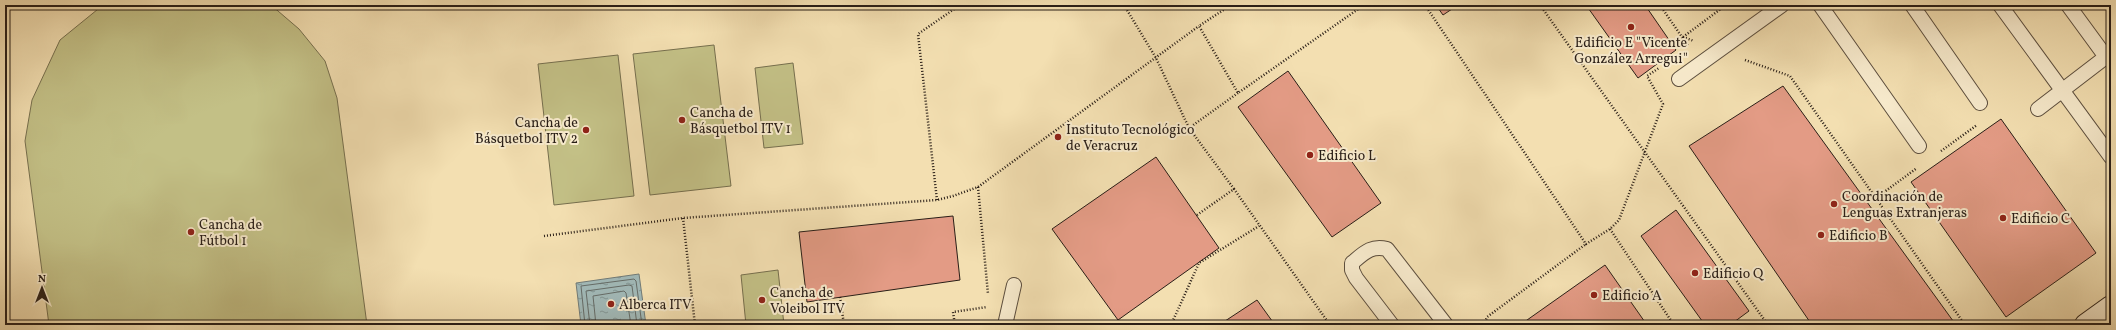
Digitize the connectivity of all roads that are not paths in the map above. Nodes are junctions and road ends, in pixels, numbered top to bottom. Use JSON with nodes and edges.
{"nodes":[{"id":1,"x":1782,"y":5,"type":"edge"},
{"id":2,"x":1820,"y":5,"type":"edge"},
{"id":3,"x":1912,"y":5,"type":"edge"},
{"id":4,"x":2000,"y":5,"type":"edge"},
{"id":5,"x":2068,"y":5,"type":"edge"},
{"id":6,"x":2108,"y":55,"type":"edge"},
{"id":7,"x":1679,"y":79,"type":"dead end"},
{"id":8,"x":2062,"y":90,"type":"junction"},
{"id":9,"x":1980,"y":103,"type":"dead end"},
{"id":10,"x":2038,"y":109,"type":"dead end"},
{"id":11,"x":1919,"y":146,"type":"dead end"},
{"id":12,"x":2111,"y":157,"type":"edge"},
{"id":13,"x":1014,"y":285,"type":"dead end"},
{"id":14,"x":2111,"y":307,"type":"edge"},
{"id":15,"x":1005,"y":325,"type":"edge"},
{"id":16,"x":1392,"y":325,"type":"edge"},
{"id":17,"x":1446,"y":325,"type":"edge"},
{"id":18,"x":2086,"y":325,"type":"edge"}],
"edges":[{"from":1,"to":7,"type":"lane"},
{"from":2,"to":11,"type":"lane"},
{"from":3,"to":9,"type":"lane"},
{"from":4,"to":8,"type":"lane"},
{"from":5,"to":6,"type":"lane"},
{"from":6,"to":8,"type":"lane"},
{"from":8,"to":10,"type":"lane"},
{"from":8,"to":12,"type":"lane"},
{"from":13,"to":15,"type":"lane"},
{"from":14,"to":18,"type":"main road"},
{"from":16,"to":17,"type":"lane"}]}
